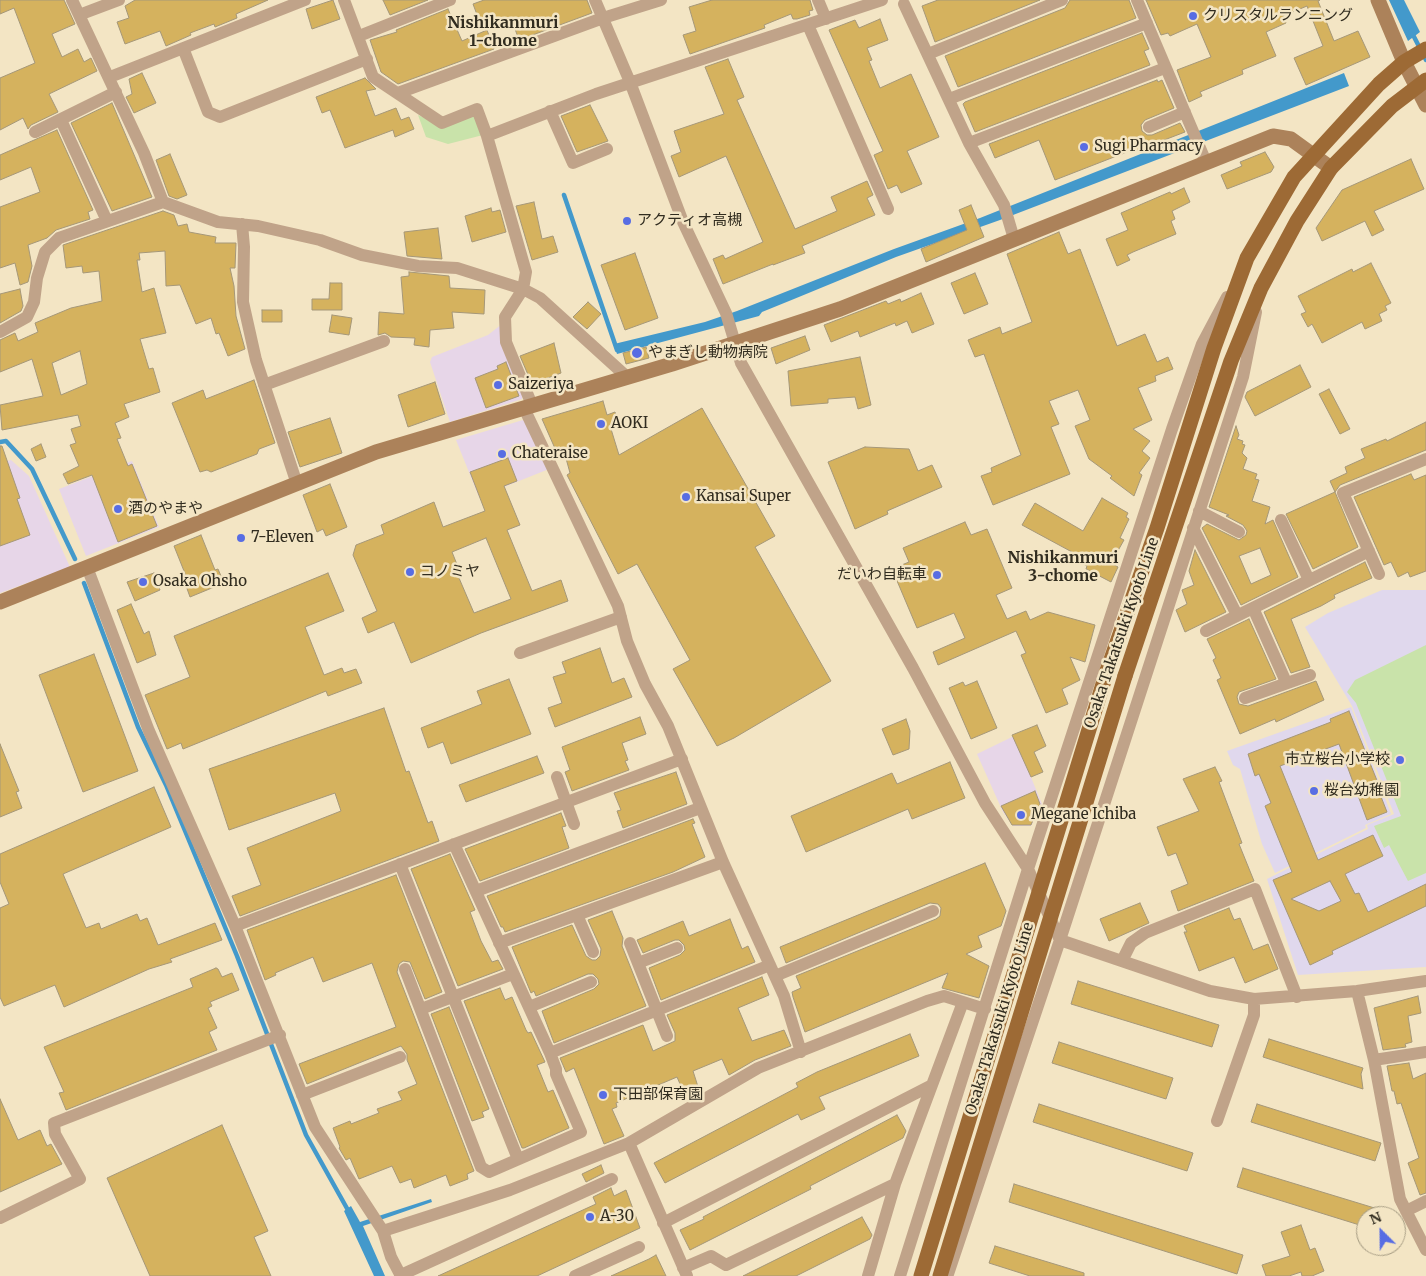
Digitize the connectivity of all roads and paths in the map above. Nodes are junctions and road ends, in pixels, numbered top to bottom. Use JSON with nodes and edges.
{"nodes":[{"id":1,"x":72,"y":0,"type":"edge"},
{"id":2,"x":119,"y":0,"type":"edge"},
{"id":3,"x":305,"y":0,"type":"edge"},
{"id":4,"x":344,"y":0,"type":"edge"},
{"id":5,"x":450,"y":0,"type":"edge"},
{"id":6,"x":595,"y":0,"type":"edge"},
{"id":7,"x":661,"y":0,"type":"edge"},
{"id":8,"x":818,"y":0,"type":"edge"},
{"id":9,"x":882,"y":0,"type":"edge"},
{"id":10,"x":1062,"y":0,"type":"edge"},
{"id":11,"x":1137,"y":0,"type":"edge"},
{"id":12,"x":1378,"y":0,"type":"edge"},
{"id":13,"x":907,"y":1,"type":"edge"},
{"id":14,"x":79,"y":15,"type":"junction"},
{"id":15,"x":602,"y":18,"type":"junction"},
{"id":16,"x":826,"y":19,"type":"junction"},
{"id":17,"x":1147,"y":23,"type":"junction"},
{"id":18,"x":808,"y":25,"type":"junction"},
{"id":19,"x":359,"y":36,"type":"junction"},
{"id":20,"x":183,"y":48,"type":"junction"},
{"id":21,"x":1426,"y":49,"type":"edge"},
{"id":22,"x":928,"y":54,"type":"junction"},
{"id":23,"x":367,"y":59,"type":"junction"},
{"id":24,"x":1408,"y":60,"type":"junction"},
{"id":25,"x":1165,"y":68,"type":"junction"},
{"id":26,"x":110,"y":77,"type":"junction"},
{"id":27,"x":630,"y":82,"type":"junction"},
{"id":28,"x":1422,"y":83,"type":"edge"},
{"id":29,"x":116,"y":92,"type":"junction"},
{"id":30,"x":398,"y":93,"type":"junction"},
{"id":31,"x":949,"y":99,"type":"junction"},
{"id":32,"x":1426,"y":105,"type":"edge"},
{"id":33,"x":550,"y":111,"type":"junction"},
{"id":34,"x":1185,"y":112,"type":"junction"},
{"id":35,"x":61,"y":120,"type":"junction"},
{"id":36,"x":1149,"y":127,"type":"dead end"},
{"id":37,"x":35,"y":132,"type":"dead end"},
{"id":38,"x":487,"y":136,"type":"junction"},
{"id":39,"x":969,"y":143,"type":"junction"},
{"id":40,"x":607,"y":149,"type":"dead end"},
{"id":41,"x":1314,"y":154,"type":"junction"},
{"id":42,"x":1206,"y":162,"type":"junction"},
{"id":43,"x":1331,"y":168,"type":"junction"},
{"id":44,"x":163,"y":202,"type":"junction"},
{"id":45,"x":888,"y":209,"type":"dead end"},
{"id":46,"x":107,"y":222,"type":"junction"},
{"id":47,"x":242,"y":224,"type":"junction"},
{"id":48,"x":1014,"y":239,"type":"junction"},
{"id":49,"x":1247,"y":258,"type":"junction"},
{"id":50,"x":1261,"y":288,"type":"junction"},
{"id":51,"x":523,"y":289,"type":"junction"},
{"id":52,"x":0,"y":332,"type":"edge"},
{"id":53,"x":734,"y":336,"type":"junction"},
{"id":54,"x":384,"y":342,"type":"dead end"},
{"id":55,"x":626,"y":377,"type":"junction"},
{"id":56,"x":264,"y":385,"type":"junction"},
{"id":57,"x":528,"y":406,"type":"junction"},
{"id":58,"x":1426,"y":459,"type":"edge"},
{"id":59,"x":297,"y":484,"type":"junction"},
{"id":60,"x":1199,"y":511,"type":"junction"},
{"id":61,"x":1281,"y":520,"type":"dead end"},
{"id":62,"x":1194,"y":528,"type":"junction"},
{"id":63,"x":1239,"y":532,"type":"dead end"},
{"id":64,"x":1369,"y":550,"type":"junction"},
{"id":65,"x":87,"y":567,"type":"junction"},
{"id":66,"x":1379,"y":574,"type":"dead end"},
{"id":67,"x":1309,"y":580,"type":"junction"},
{"id":68,"x":0,"y":602,"type":"edge"},
{"id":69,"x":1253,"y":608,"type":"junction"},
{"id":70,"x":621,"y":616,"type":"junction"},
{"id":71,"x":1237,"y":616,"type":"junction"},
{"id":72,"x":1206,"y":631,"type":"dead end"},
{"id":73,"x":520,"y":652,"type":"dead end"},
{"id":74,"x":1310,"y":675,"type":"dead end"},
{"id":75,"x":1286,"y":682,"type":"junction"},
{"id":76,"x":1245,"y":698,"type":"dead end"},
{"id":77,"x":682,"y":759,"type":"junction"},
{"id":78,"x":557,"y":776,"type":"dead end"},
{"id":79,"x":566,"y":802,"type":"junction"},
{"id":80,"x":700,"y":808,"type":"junction"},
{"id":81,"x":574,"y":824,"type":"dead end"},
{"id":82,"x":454,"y":844,"type":"junction"},
{"id":83,"x":723,"y":862,"type":"junction"},
{"id":84,"x":400,"y":864,"type":"junction"},
{"id":85,"x":1028,"y":869,"type":"junction"},
{"id":86,"x":476,"y":891,"type":"junction"},
{"id":87,"x":933,"y":910,"type":"dead end"},
{"id":88,"x":577,"y":915,"type":"junction"},
{"id":89,"x":235,"y":926,"type":"junction"},
{"id":90,"x":1060,"y":940,"type":"junction"},
{"id":91,"x":500,"y":943,"type":"junction"},
{"id":92,"x":630,"y":943,"type":"dead end"},
{"id":93,"x":677,"y":948,"type":"dead end"},
{"id":94,"x":593,"y":952,"type":"dead end"},
{"id":95,"x":1122,"y":961,"type":"junction"},
{"id":96,"x":638,"y":963,"type":"junction"},
{"id":97,"x":405,"y":969,"type":"dead end"},
{"id":98,"x":773,"y":970,"type":"junction"},
{"id":99,"x":513,"y":974,"type":"junction"},
{"id":100,"x":1426,"y":980,"type":"edge"},
{"id":101,"x":591,"y":982,"type":"dead end"},
{"id":102,"x":1358,"y":992,"type":"junction"},
{"id":103,"x":453,"y":997,"type":"junction"},
{"id":104,"x":1297,"y":997,"type":"junction"},
{"id":105,"x":1254,"y":999,"type":"junction"},
{"id":106,"x":963,"y":1002,"type":"junction"},
{"id":107,"x":528,"y":1007,"type":"junction"},
{"id":108,"x":985,"y":1009,"type":"junction"},
{"id":109,"x":421,"y":1010,"type":"junction"},
{"id":110,"x":656,"y":1011,"type":"junction"},
{"id":111,"x":667,"y":1036,"type":"dead end"},
{"id":112,"x":272,"y":1038,"type":"junction"},
{"id":113,"x":801,"y":1052,"type":"junction"},
{"id":114,"x":1426,"y":1052,"type":"edge"},
{"id":115,"x":550,"y":1053,"type":"junction"},
{"id":116,"x":400,"y":1057,"type":"dead end"},
{"id":117,"x":1374,"y":1060,"type":"junction"},
{"id":118,"x":932,"y":1085,"type":"junction"},
{"id":119,"x":302,"y":1095,"type":"junction"},
{"id":120,"x":1217,"y":1121,"type":"dead end"},
{"id":121,"x":629,"y":1143,"type":"junction"},
{"id":122,"x":518,"y":1159,"type":"junction"},
{"id":123,"x":612,"y":1180,"type":"dead end"},
{"id":124,"x":895,"y":1184,"type":"junction"},
{"id":125,"x":1426,"y":1201,"type":"edge"},
{"id":126,"x":1404,"y":1206,"type":"edge"},
{"id":127,"x":1406,"y":1211,"type":"joint"},
{"id":128,"x":0,"y":1218,"type":"edge"},
{"id":129,"x":378,"y":1223,"type":"junction"},
{"id":130,"x":663,"y":1223,"type":"junction"},
{"id":131,"x":639,"y":1247,"type":"dead end"},
{"id":132,"x":1426,"y":1250,"type":"edge"},
{"id":133,"x":685,"y":1272,"type":"edge"},
{"id":134,"x":401,"y":1276,"type":"edge"},
{"id":135,"x":575,"y":1276,"type":"edge"},
{"id":136,"x":868,"y":1276,"type":"edge"},
{"id":137,"x":900,"y":1276,"type":"edge"},
{"id":138,"x":921,"y":1276,"type":"edge"},
{"id":139,"x":940,"y":1276,"type":"edge"},
{"id":140,"x":948,"y":1276,"type":"edge"}],
"edges":[{"from":1,"to":14,"type":"street"},
{"from":2,"to":14,"type":"street"},
{"from":3,"to":20,"type":"street"},
{"from":4,"to":19,"type":"street"},
{"from":5,"to":19,"type":"street"},
{"from":6,"to":15,"type":"street"},
{"from":7,"to":15,"type":"street"},
{"from":8,"to":16,"type":"street"},
{"from":9,"to":16,"type":"street"},
{"from":10,"to":22,"type":"street"},
{"from":11,"to":17,"type":"street"},
{"from":12,"to":24,"type":"street"},
{"from":13,"to":22,"type":"street"},
{"from":14,"to":26,"type":"street"},
{"from":15,"to":27,"type":"street"},
{"from":15,"to":30,"type":"street"},
{"from":16,"to":18,"type":"street"},
{"from":17,"to":25,"type":"street"},
{"from":17,"to":31,"type":"street"},
{"from":18,"to":27,"type":"street"},
{"from":18,"to":45,"type":"street"},
{"from":19,"to":23,"type":"street"},
{"from":20,"to":23,"type":"street"},
{"from":20,"to":26,"type":"street"},
{"from":21,"to":24,"type":"main road","name":"Osaka Takatsuki Kyoto Line"},
{"from":22,"to":31,"type":"street"},
{"from":23,"to":30,"type":"street"},
{"from":24,"to":28,"type":"street"},
{"from":24,"to":41,"type":"main road","name":"Osaka Takatsuki Kyoto Line"},
{"from":25,"to":34,"type":"street"},
{"from":25,"to":39,"type":"street"},
{"from":26,"to":29,"type":"street"},
{"from":27,"to":33,"type":"street"},
{"from":27,"to":53,"type":"street"},
{"from":28,"to":32,"type":"street"},
{"from":28,"to":43,"type":"main road","name":"Osaka Takatsuki Kyoto Line"},
{"from":29,"to":35,"type":"street"},
{"from":29,"to":44,"type":"street"},
{"from":30,"to":38,"type":"street"},
{"from":31,"to":39,"type":"street"},
{"from":33,"to":38,"type":"street"},
{"from":33,"to":40,"type":"street"},
{"from":34,"to":36,"type":"street"},
{"from":34,"to":42,"type":"street"},
{"from":35,"to":37,"type":"street"},
{"from":35,"to":46,"type":"street"},
{"from":38,"to":51,"type":"street"},
{"from":39,"to":48,"type":"street"},
{"from":41,"to":42,"type":"street"},
{"from":41,"to":43,"type":"street"},
{"from":41,"to":49,"type":"main road","name":"Osaka Takatsuki Kyoto Line"},
{"from":42,"to":48,"type":"street"},
{"from":43,"to":50,"type":"main road","name":"Osaka Takatsuki Kyoto Line"},
{"from":44,"to":46,"type":"street"},
{"from":44,"to":47,"type":"street"},
{"from":46,"to":52,"type":"street"},
{"from":47,"to":51,"type":"street"},
{"from":47,"to":56,"type":"street"},
{"from":48,"to":53,"type":"street"},
{"from":49,"to":85,"type":"street"},
{"from":49,"to":138,"type":"main road","name":"Osaka Takatsuki Kyoto Line","bridge":true},
{"from":50,"to":60,"type":"street"},
{"from":50,"to":139,"type":"main road","name":"Osaka Takatsuki Kyoto Line","bridge":true},
{"from":51,"to":55,"type":"street"},
{"from":51,"to":57,"type":"street"},
{"from":53,"to":55,"type":"street"},
{"from":53,"to":85,"type":"street"},
{"from":54,"to":56,"type":"street"},
{"from":55,"to":57,"type":"street"},
{"from":56,"to":59,"type":"street"},
{"from":57,"to":59,"type":"street"},
{"from":57,"to":70,"type":"street"},
{"from":58,"to":64,"type":"street"},
{"from":59,"to":65,"type":"street"},
{"from":60,"to":62,"type":"street"},
{"from":60,"to":63,"type":"street"},
{"from":61,"to":67,"type":"street"},
{"from":62,"to":71,"type":"street"},
{"from":62,"to":90,"type":"street"},
{"from":64,"to":66,"type":"street"},
{"from":64,"to":67,"type":"street"},
{"from":65,"to":68,"type":"street"},
{"from":65,"to":89,"type":"street"},
{"from":67,"to":69,"type":"street"},
{"from":69,"to":71,"type":"street"},
{"from":69,"to":75,"type":"street"},
{"from":70,"to":73,"type":"street"},
{"from":70,"to":77,"type":"street"},
{"from":71,"to":72,"type":"street"},
{"from":74,"to":75,"type":"street"},
{"from":75,"to":76,"type":"street"},
{"from":77,"to":79,"type":"street"},
{"from":77,"to":80,"type":"street"},
{"from":78,"to":79,"type":"street"},
{"from":79,"to":81,"type":"street"},
{"from":79,"to":82,"type":"street"},
{"from":80,"to":83,"type":"street"},
{"from":80,"to":86,"type":"street"},
{"from":82,"to":84,"type":"street"},
{"from":82,"to":86,"type":"street"},
{"from":83,"to":88,"type":"street"},
{"from":83,"to":98,"type":"street"},
{"from":84,"to":89,"type":"street"},
{"from":84,"to":103,"type":"street"},
{"from":85,"to":90,"type":"street"},
{"from":85,"to":108,"type":"street"},
{"from":86,"to":91,"type":"street"},
{"from":87,"to":98,"type":"street"},
{"from":88,"to":91,"type":"street"},
{"from":88,"to":94,"type":"street"},
{"from":89,"to":112,"type":"street"},
{"from":90,"to":95,"type":"street"},
{"from":90,"to":140,"type":"street"},
{"from":91,"to":99,"type":"street"},
{"from":92,"to":96,"type":"street"},
{"from":93,"to":96,"type":"street"},
{"from":95,"to":104,"type":"street"},
{"from":95,"to":105,"type":"street"},
{"from":96,"to":110,"type":"street"},
{"from":97,"to":109,"type":"street"},
{"from":98,"to":110,"type":"street"},
{"from":98,"to":113,"type":"street"},
{"from":99,"to":103,"type":"street"},
{"from":99,"to":107,"type":"street"},
{"from":100,"to":102,"type":"street"},
{"from":101,"to":107,"type":"street"},
{"from":102,"to":104,"type":"street"},
{"from":102,"to":117,"type":"street"},
{"from":103,"to":109,"type":"street"},
{"from":103,"to":122,"type":"street"},
{"from":104,"to":105,"type":"street"},
{"from":105,"to":120,"type":"street"},
{"from":106,"to":108,"type":"street"},
{"from":106,"to":113,"type":"street"},
{"from":106,"to":118,"type":"street"},
{"from":107,"to":115,"type":"street"},
{"from":108,"to":137,"type":"street"},
{"from":109,"to":122,"type":"street"},
{"from":110,"to":111,"type":"street"},
{"from":110,"to":115,"type":"street"},
{"from":112,"to":119,"type":"street"},
{"from":112,"to":128,"type":"street"},
{"from":113,"to":121,"type":"street"},
{"from":114,"to":117,"type":"street"},
{"from":115,"to":122,"type":"street"},
{"from":116,"to":119,"type":"street"},
{"from":117,"to":126,"type":"street"},
{"from":118,"to":124,"type":"street"},
{"from":118,"to":130,"type":"street"},
{"from":119,"to":129,"type":"street"},
{"from":121,"to":129,"type":"street"},
{"from":121,"to":130,"type":"street"},
{"from":123,"to":134,"type":"street"},
{"from":124,"to":133,"type":"street"},
{"from":124,"to":136,"type":"street"},
{"from":125,"to":127,"type":"street"},
{"from":127,"to":132,"type":"street"},
{"from":129,"to":134,"type":"street"},
{"from":130,"to":133,"type":"street"},
{"from":131,"to":135,"type":"street"}]}
